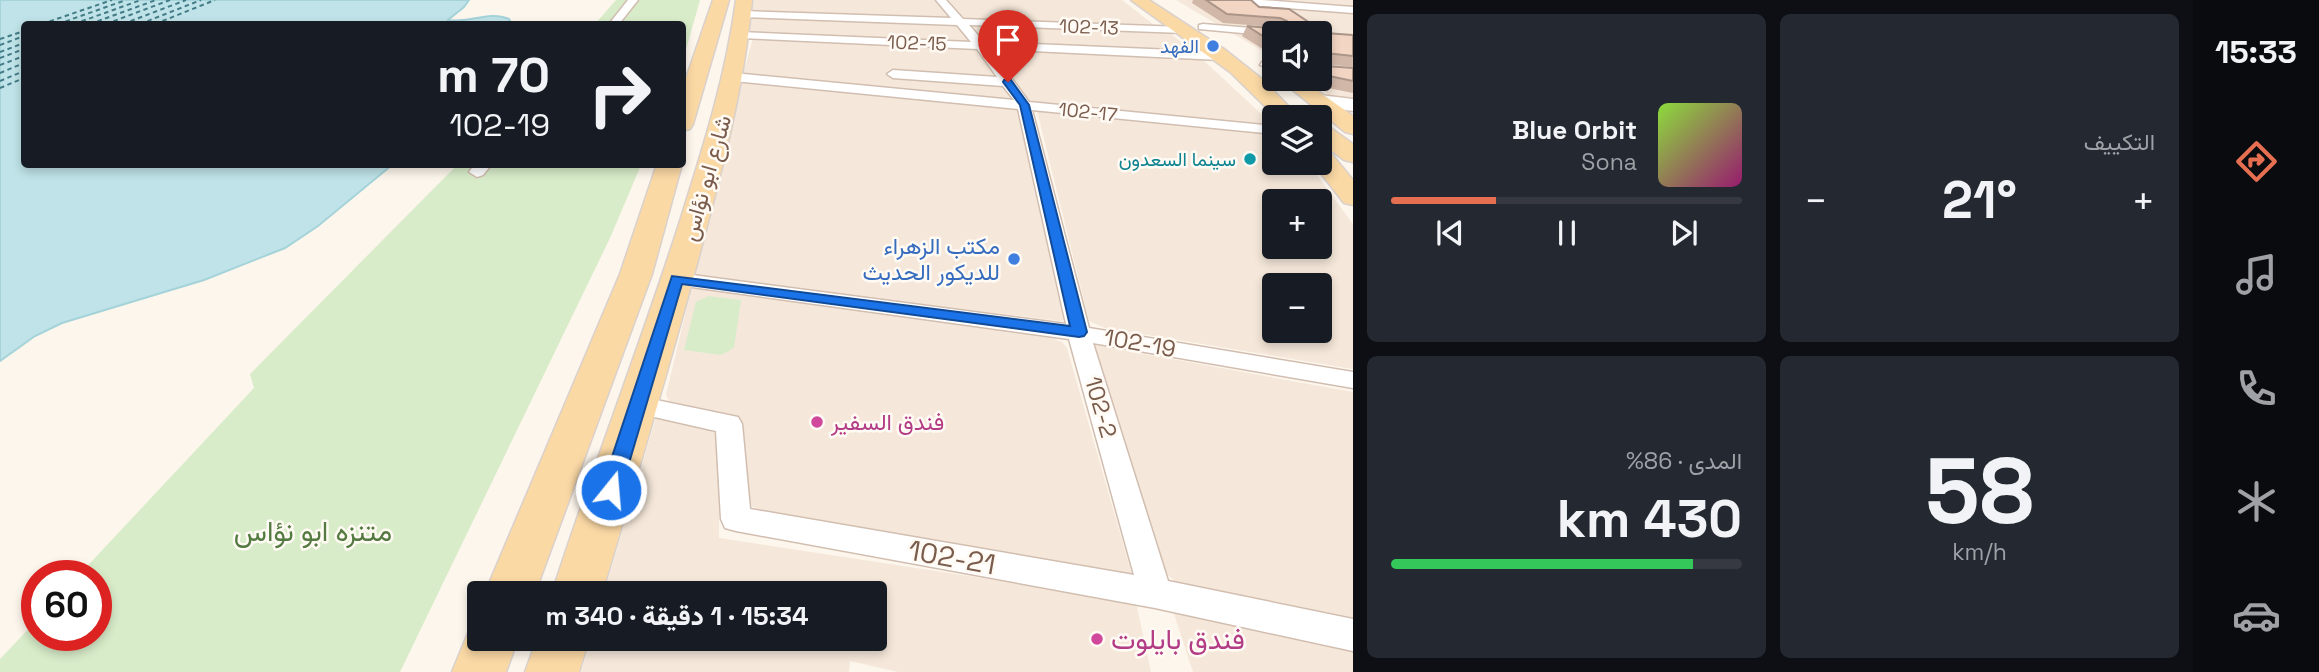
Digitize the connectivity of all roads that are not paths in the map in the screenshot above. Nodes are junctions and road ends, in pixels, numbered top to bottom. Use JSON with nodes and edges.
{"nodes":[{"id":1,"x":633,"y":0,"type":"edge"},
{"id":2,"x":941,"y":0,"type":"edge"},
{"id":3,"x":1139,"y":0,"type":"edge"},
{"id":4,"x":1159,"y":0,"type":"edge"},
{"id":5,"x":1222,"y":0,"type":"edge"},
{"id":6,"x":1353,"y":10,"type":"edge"},
{"id":7,"x":737,"y":12,"type":"edge"},
{"id":8,"x":616,"y":21,"type":"edge"},
{"id":9,"x":959,"y":22,"type":"junction"},
{"id":10,"x":1203,"y":27,"type":"junction"},
{"id":11,"x":1183,"y":30,"type":"junction"},
{"id":12,"x":1262,"y":32,"type":"edge"},
{"id":13,"x":981,"y":46,"type":"junction"},
{"id":14,"x":1220,"y":56,"type":"junction"},
{"id":15,"x":1262,"y":61,"type":"edge"},
{"id":16,"x":893,"y":74,"type":"dead end"},
{"id":17,"x":734,"y":77,"type":"junction"},
{"id":18,"x":1008,"y":82,"type":"junction"},
{"id":19,"x":1306,"y":91,"type":"edge"},
{"id":20,"x":1270,"y":94,"type":"junction"},
{"id":21,"x":1320,"y":101,"type":"junction"},
{"id":22,"x":1024,"y":105,"type":"junction"},
{"id":23,"x":1279,"y":105,"type":"edge"},
{"id":24,"x":1285,"y":105,"type":"edge"},
{"id":25,"x":1353,"y":105,"type":"edge"},
{"id":26,"x":686,"y":116,"type":"edge"},
{"id":27,"x":1353,"y":127,"type":"edge"},
{"id":28,"x":1262,"y":129,"type":"edge"},
{"id":29,"x":1332,"y":140,"type":"edge"},
{"id":30,"x":1353,"y":155,"type":"edge"},
{"id":31,"x":669,"y":168,"type":"edge"},
{"id":32,"x":1332,"y":171,"type":"edge"},
{"id":33,"x":1353,"y":197,"type":"edge"},
{"id":34,"x":677,"y":279,"type":"junction"},
{"id":35,"x":1079,"y":332,"type":"junction"},
{"id":36,"x":1353,"y":380,"type":"edge"},
{"id":37,"x":638,"y":405,"type":"junction"},
{"id":38,"x":515,"y":581,"type":"edge"},
{"id":39,"x":582,"y":581,"type":"edge"},
{"id":40,"x":1155,"y":593,"type":"junction"},
{"id":41,"x":1353,"y":635,"type":"edge"},
{"id":42,"x":487,"y":651,"type":"edge"},
{"id":43,"x":559,"y":651,"type":"edge"},
{"id":44,"x":479,"y":672,"type":"edge"},
{"id":45,"x":552,"y":672,"type":"edge"}],
"edges":[{"from":1,"to":8,"type":"street"},
{"from":2,"to":9,"type":"street","name":"102-2"},
{"from":3,"to":11,"type":"main road"},
{"from":4,"to":10,"type":"main road"},
{"from":5,"to":6,"type":"street"},
{"from":7,"to":9,"type":"street","name":"102-13"},
{"from":7,"to":13,"type":"street","name":"102-15"},
{"from":7,"to":17,"type":"main road","name":"شارع ابو نؤاس"},
{"from":7,"to":26,"type":"main road","name":"شارع ابو نؤاس"},
{"from":9,"to":11,"type":"street","name":"102-13"},
{"from":9,"to":13,"type":"street","name":"102-2"},
{"from":10,"to":12,"type":"street"},
{"from":10,"to":15,"type":"main road"},
{"from":11,"to":14,"type":"main road"},
{"from":13,"to":14,"type":"street","name":"102-15"},
{"from":13,"to":18,"type":"street","name":"102-2"},
{"from":14,"to":20,"type":"main road"},
{"from":16,"to":18,"type":"street"},
{"from":17,"to":22,"type":"street","name":"102-17"},
{"from":17,"to":34,"type":"main road","name":"شارع ابو نؤاس"},
{"from":18,"to":22,"type":"street","name":"102-2"},
{"from":19,"to":21,"type":"main road"},
{"from":20,"to":23,"type":"main road"},
{"from":20,"to":24,"type":"main road"},
{"from":21,"to":25,"type":"street"},
{"from":21,"to":27,"type":"main road"},
{"from":22,"to":28,"type":"street","name":"102-17"},
{"from":22,"to":35,"type":"street","name":"102-2"},
{"from":29,"to":30,"type":"main road"},
{"from":31,"to":38,"type":"main road","name":"شارع ابو نؤاس"},
{"from":32,"to":33,"type":"main road"},
{"from":34,"to":35,"type":"street","name":"102-19"},
{"from":34,"to":37,"type":"main road","name":"شارع ابو نؤاس"},
{"from":35,"to":36,"type":"street","name":"102-19"},
{"from":35,"to":40,"type":"street","name":"102-2"},
{"from":37,"to":39,"type":"main road","name":"شارع ابو نؤاس"},
{"from":37,"to":40,"type":"street","name":"102-21"},
{"from":40,"to":41,"type":"street","name":"102-21"},
{"from":42,"to":44,"type":"main road"},
{"from":43,"to":45,"type":"main road"}]}
